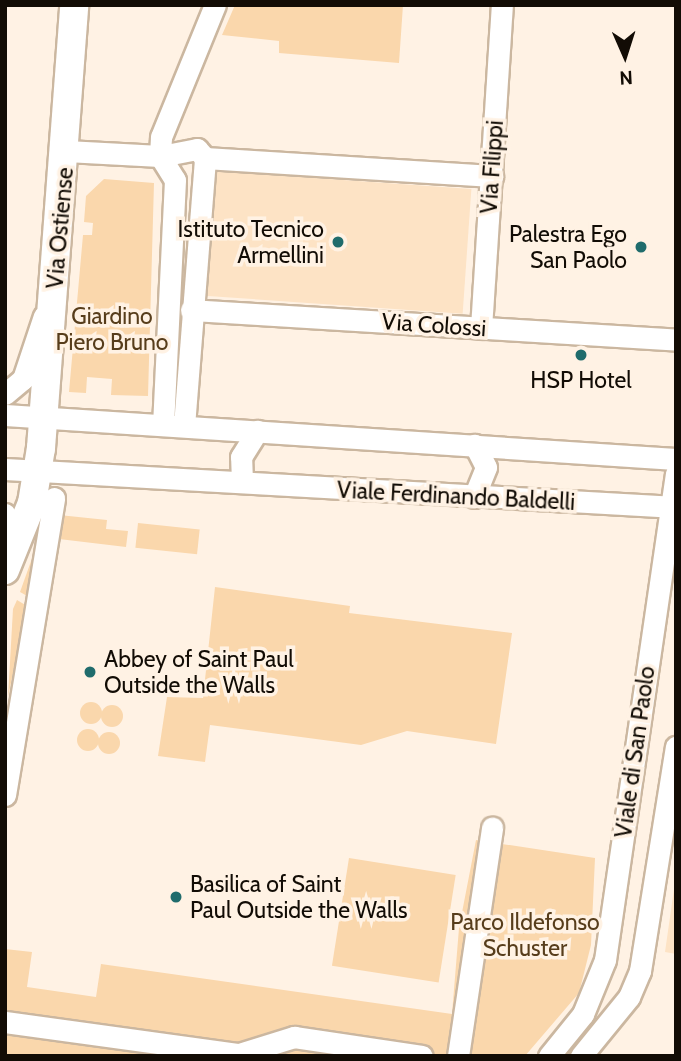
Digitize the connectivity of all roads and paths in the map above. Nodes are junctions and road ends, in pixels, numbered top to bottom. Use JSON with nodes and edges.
{"nodes":[{"id":1,"x":74,"y":5,"type":"edge"},
{"id":2,"x":215,"y":5,"type":"edge"},
{"id":3,"x":502,"y":5,"type":"edge"},
{"id":4,"x":66,"y":150,"type":"junction"},
{"id":5,"x":160,"y":156,"type":"junction"},
{"id":6,"x":205,"y":158,"type":"junction"},
{"id":7,"x":492,"y":176,"type":"junction"},
{"id":8,"x":54,"y":299,"type":"junction"},
{"id":9,"x":191,"y":310,"type":"junction"},
{"id":10,"x":481,"y":328,"type":"junction"},
{"id":11,"x":676,"y":340,"type":"edge"},
{"id":12,"x":5,"y":394,"type":"edge"},
{"id":13,"x":5,"y":415,"type":"edge"},
{"id":14,"x":43,"y":418,"type":"junction"},
{"id":15,"x":173,"y":425,"type":"junction"},
{"id":16,"x":257,"y":430,"type":"junction"},
{"id":17,"x":475,"y":445,"type":"junction"},
{"id":18,"x":676,"y":460,"type":"edge"},
{"id":19,"x":5,"y":470,"type":"edge"},
{"id":20,"x":37,"y":470,"type":"junction"},
{"id":21,"x":676,"y":473,"type":"edge"},
{"id":22,"x":242,"y":482,"type":"junction"},
{"id":23,"x":474,"y":497,"type":"junction"},
{"id":24,"x":54,"y":498,"type":"dead end"},
{"id":25,"x":673,"y":508,"type":"edge"},
{"id":26,"x":5,"y":514,"type":"edge"},
{"id":27,"x":16,"y":543,"type":"junction"},
{"id":28,"x":5,"y":570,"type":"edge"},
{"id":29,"x":676,"y":747,"type":"edge"},
{"id":30,"x":5,"y":795,"type":"edge"},
{"id":31,"x":492,"y":828,"type":"dead end"},
{"id":32,"x":5,"y":1022,"type":"edge"},
{"id":33,"x":576,"y":1025,"type":"junction"},
{"id":34,"x":589,"y":1048,"type":"edge"},
{"id":35,"x":422,"y":1056,"type":"edge"},
{"id":36,"x":458,"y":1056,"type":"edge"},
{"id":37,"x":549,"y":1056,"type":"edge"}],
"edges":[{"from":1,"to":4,"type":"main road","name":"Via Ostiense"},
{"from":2,"to":5,"type":"street"},
{"from":3,"to":7,"type":"street","name":"Via Filippi"},
{"from":4,"to":5,"type":"street"},
{"from":4,"to":8,"type":"main road","name":"Via Ostiense"},
{"from":5,"to":6,"type":"street"},
{"from":5,"to":15,"type":"street"},
{"from":6,"to":7,"type":"street"},
{"from":6,"to":9,"type":"street"},
{"from":7,"to":10,"type":"street","name":"Via Filippi"},
{"from":8,"to":12,"type":"street"},
{"from":8,"to":14,"type":"main road","name":"Via Ostiense"},
{"from":9,"to":10,"type":"street","name":"Via Colossi"},
{"from":9,"to":15,"type":"street"},
{"from":10,"to":11,"type":"street","name":"Via Colossi"},
{"from":13,"to":14,"type":"street"},
{"from":14,"to":15,"type":"street"},
{"from":14,"to":20,"type":"main road","name":"Via Ostiense"},
{"from":15,"to":16,"type":"street"},
{"from":16,"to":17,"type":"street"},
{"from":16,"to":22,"type":"street"},
{"from":17,"to":18,"type":"street"},
{"from":17,"to":23,"type":"street"},
{"from":19,"to":20,"type":"street","name":"Viale Ferdinando Baldelli"},
{"from":20,"to":22,"type":"street","name":"Viale Ferdinando Baldelli"},
{"from":20,"to":27,"type":"main road","name":"Via Ostiense"},
{"from":21,"to":25,"type":"street","name":"Viale di San Paolo"},
{"from":22,"to":23,"type":"street","name":"Viale Ferdinando Baldelli"},
{"from":23,"to":25,"type":"street","name":"Viale Ferdinando Baldelli"},
{"from":24,"to":30,"type":"street"},
{"from":25,"to":33,"type":"street","name":"Viale di San Paolo"},
{"from":26,"to":27,"type":"street"},
{"from":27,"to":28,"type":"main road","name":"Via Ostiense"},
{"from":29,"to":34,"type":"street","name":"Viale di San Paolo"},
{"from":31,"to":36,"type":"street"},
{"from":32,"to":35,"type":"street"},
{"from":33,"to":34,"type":"street","name":"Viale di San Paolo"},
{"from":33,"to":37,"type":"street","name":"Viale di San Paolo"}]}
